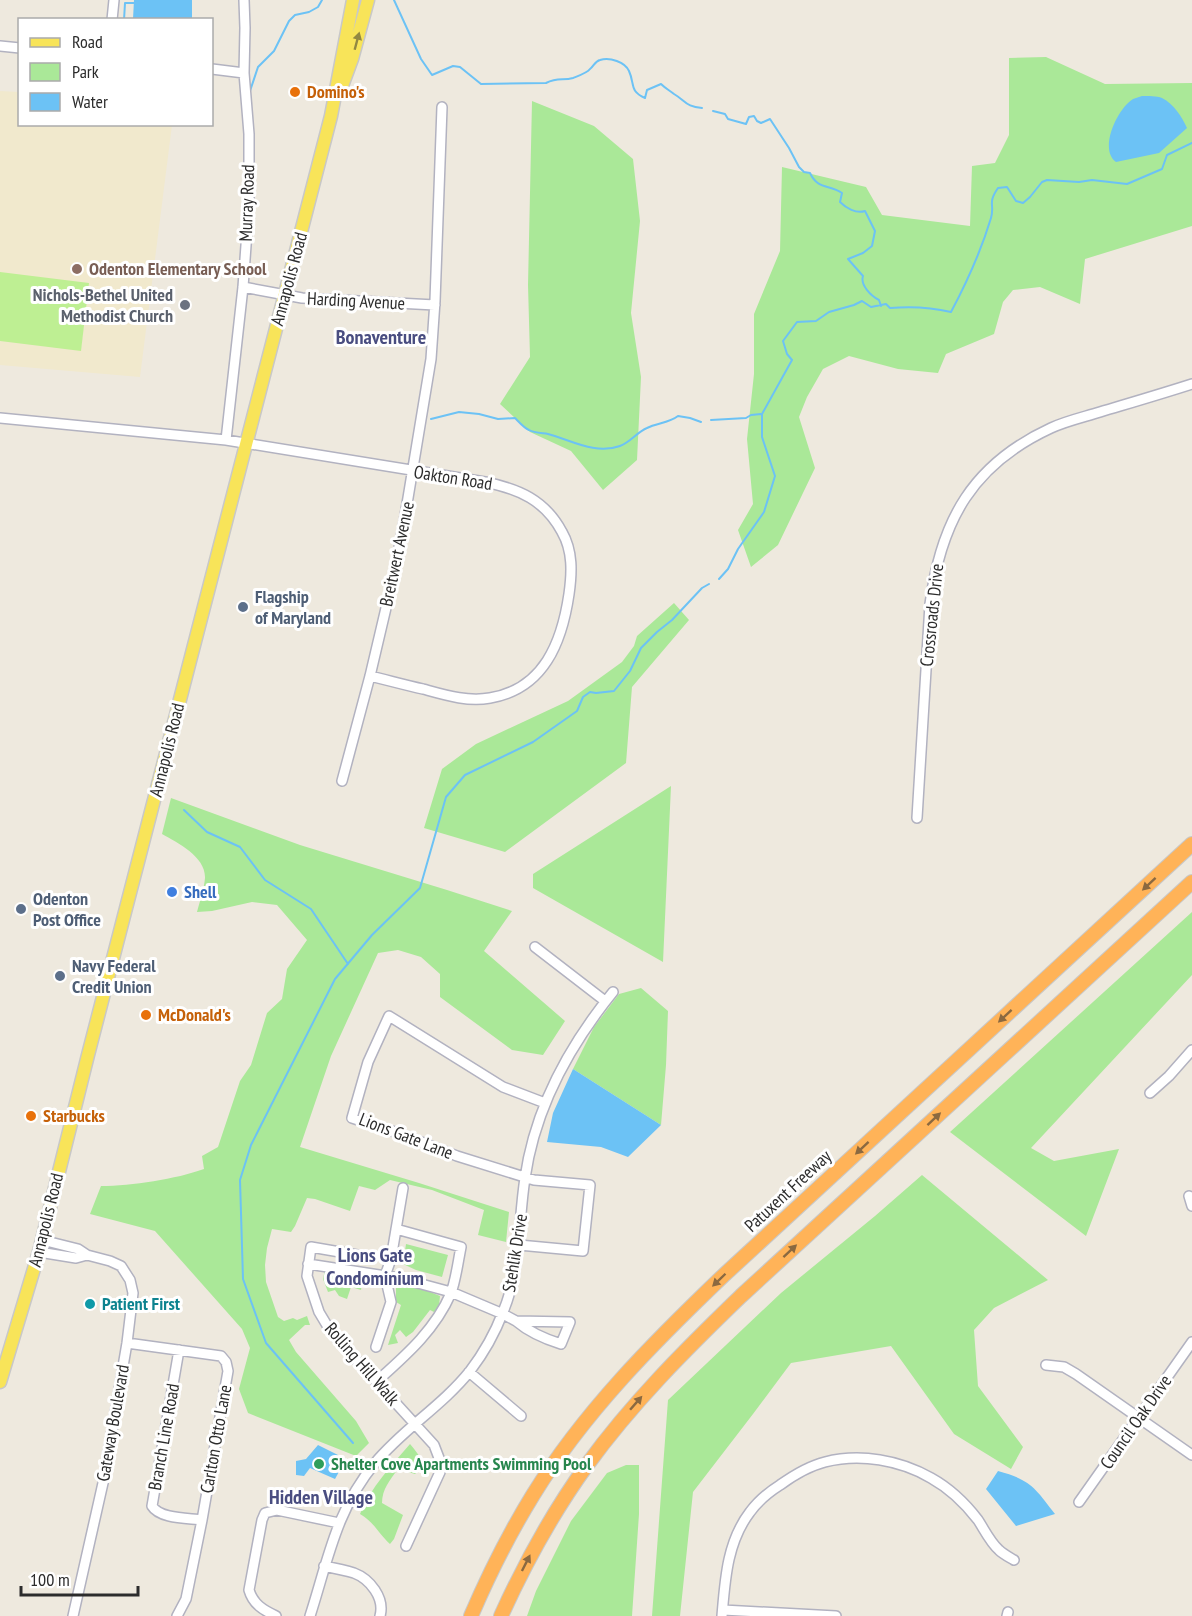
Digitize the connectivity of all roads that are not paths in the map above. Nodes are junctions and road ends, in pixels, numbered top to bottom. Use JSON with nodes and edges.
{"nodes":[{"id":1,"x":114,"y":0,"type":"edge"},
{"id":2,"x":244,"y":0,"type":"edge"},
{"id":3,"x":353,"y":0,"type":"edge"},
{"id":4,"x":368,"y":0,"type":"edge"},
{"id":5,"x":112,"y":18,"type":"edge"},
{"id":6,"x":0,"y":46,"type":"edge"},
{"id":7,"x":18,"y":48,"type":"edge"},
{"id":8,"x":213,"y":69,"type":"edge"},
{"id":9,"x":244,"y":73,"type":"junction"},
{"id":10,"x":442,"y":107,"type":"dead end"},
{"id":11,"x":332,"y":116,"type":"junction"},
{"id":12,"x":243,"y":287,"type":"junction"},
{"id":13,"x":285,"y":295,"type":"junction"},
{"id":14,"x":435,"y":305,"type":"junction"},
{"id":15,"x":1192,"y":384,"type":"edge"},
{"id":16,"x":0,"y":418,"type":"edge"},
{"id":17,"x":226,"y":441,"type":"junction"},
{"id":18,"x":246,"y":444,"type":"junction"},
{"id":19,"x":413,"y":471,"type":"junction"},
{"id":20,"x":370,"y":676,"type":"junction"},
{"id":21,"x":342,"y":781,"type":"dead end"},
{"id":22,"x":917,"y":818,"type":"dead end"},
{"id":23,"x":1192,"y":844,"type":"edge"},
{"id":24,"x":1192,"y":882,"type":"edge"},
{"id":25,"x":535,"y":947,"type":"dead end"},
{"id":26,"x":613,"y":992,"type":"dead end"},
{"id":27,"x":605,"y":1001,"type":"junction"},
{"id":28,"x":1192,"y":1050,"type":"edge"},
{"id":29,"x":1150,"y":1093,"type":"dead end"},
{"id":30,"x":544,"y":1103,"type":"junction"},
{"id":31,"x":525,"y":1177,"type":"junction"},
{"id":32,"x":402,"y":1188,"type":"dead end"},
{"id":33,"x":396,"y":1229,"type":"junction"},
{"id":34,"x":519,"y":1245,"type":"junction"},
{"id":35,"x":40,"y":1246,"type":"junction"},
{"id":36,"x":363,"y":1256,"type":"dead end"},
{"id":37,"x":308,"y":1264,"type":"junction"},
{"id":38,"x":385,"y":1276,"type":"junction"},
{"id":39,"x":451,"y":1292,"type":"junction"},
{"id":40,"x":503,"y":1314,"type":"junction"},
{"id":41,"x":516,"y":1321,"type":"junction"},
{"id":42,"x":1192,"y":1342,"type":"edge"},
{"id":43,"x":127,"y":1343,"type":"junction"},
{"id":44,"x":376,"y":1347,"type":"dead end"},
{"id":45,"x":179,"y":1350,"type":"junction"},
{"id":46,"x":1046,"y":1365,"type":"dead end"},
{"id":47,"x":469,"y":1372,"type":"junction"},
{"id":48,"x":377,"y":1382,"type":"junction"},
{"id":49,"x":0,"y":1383,"type":"edge"},
{"id":50,"x":521,"y":1416,"type":"dead end"},
{"id":51,"x":1139,"y":1418,"type":"junction"},
{"id":52,"x":415,"y":1424,"type":"junction"},
{"id":53,"x":1192,"y":1455,"type":"edge"},
{"id":54,"x":1079,"y":1502,"type":"dead end"},
{"id":55,"x":202,"y":1520,"type":"junction"},
{"id":56,"x":339,"y":1523,"type":"junction"},
{"id":57,"x":406,"y":1546,"type":"dead end"},
{"id":58,"x":1014,"y":1560,"type":"dead end"},
{"id":59,"x":324,"y":1566,"type":"junction"},
{"id":60,"x":723,"y":1613,"type":"edge"},
{"id":61,"x":74,"y":1616,"type":"edge"},
{"id":62,"x":177,"y":1616,"type":"edge"},
{"id":63,"x":276,"y":1616,"type":"edge"},
{"id":64,"x":310,"y":1616,"type":"edge"},
{"id":65,"x":380,"y":1616,"type":"edge"},
{"id":66,"x":471,"y":1616,"type":"edge"},
{"id":67,"x":501,"y":1616,"type":"edge"},
{"id":68,"x":836,"y":1616,"type":"edge"}],
"edges":[{"from":1,"to":5,"type":"street"},
{"from":2,"to":9,"type":"street","name":"Murray Road"},
{"from":3,"to":11,"type":"main road","name":"Annapolis Road"},
{"from":11,"to":4,"type":"main road","name":"Annapolis Road","one_way":true},
{"from":6,"to":7,"type":"street"},
{"from":8,"to":9,"type":"street"},
{"from":9,"to":12,"type":"street","name":"Murray Road"},
{"from":10,"to":14,"type":"street","name":"Breitwert Avenue"},
{"from":11,"to":13,"type":"main road","name":"Annapolis Road"},
{"from":12,"to":13,"type":"street","name":"Harding Avenue"},
{"from":12,"to":17,"type":"street","name":"Murray Road"},
{"from":13,"to":14,"type":"street","name":"Harding Avenue"},
{"from":13,"to":18,"type":"main road","name":"Annapolis Road"},
{"from":14,"to":19,"type":"street","name":"Breitwert Avenue"},
{"from":15,"to":22,"type":"street","name":"Crossroads Drive"},
{"from":16,"to":17,"type":"street","name":"Oakton Road"},
{"from":17,"to":18,"type":"street","name":"Oakton Road"},
{"from":18,"to":19,"type":"street","name":"Oakton Road"},
{"from":18,"to":35,"type":"main road","name":"Annapolis Road"},
{"from":19,"to":20,"type":"street","name":"Breitwert Avenue"},
{"from":19,"to":20,"type":"street","name":"Oakton Road"},
{"from":20,"to":21,"type":"street","name":"Breitwert Avenue"},
{"from":23,"to":66,"type":"highway","name":"Patuxent Freeway","one_way":true},
{"from":67,"to":24,"type":"highway","one_way":true},
{"from":25,"to":27,"type":"street"},
{"from":26,"to":27,"type":"street","name":"Stehlik Drive"},
{"from":27,"to":30,"type":"street","name":"Stehlik Drive"},
{"from":28,"to":29,"type":"street"},
{"from":30,"to":31,"type":"street","name":"Stehlik Drive"},
{"from":30,"to":31,"type":"street","name":"Lions Gate Lane"},
{"from":31,"to":34,"type":"street","name":"Stehlik Drive"},
{"from":31,"to":34,"type":"street"},
{"from":32,"to":33,"type":"street"},
{"from":33,"to":38,"type":"street"},
{"from":33,"to":39,"type":"street"},
{"from":34,"to":40,"type":"street","name":"Stehlik Drive"},
{"from":35,"to":43,"type":"street","name":"Gateway Boulevard"},
{"from":35,"to":49,"type":"main road","name":"Annapolis Road"},
{"from":36,"to":37,"type":"street"},
{"from":37,"to":38,"type":"street"},
{"from":37,"to":48,"type":"street","name":"Rolling Hill Walk"},
{"from":38,"to":39,"type":"street"},
{"from":38,"to":44,"type":"street"},
{"from":39,"to":40,"type":"street"},
{"from":39,"to":48,"type":"street"},
{"from":40,"to":41,"type":"street"},
{"from":40,"to":47,"type":"street","name":"Stehlik Drive"},
{"from":41,"to":41,"type":"street"},
{"from":42,"to":51,"type":"street","name":"Council Oak Drive"},
{"from":43,"to":45,"type":"street","name":"Carlton Otto Lane"},
{"from":43,"to":61,"type":"street","name":"Gateway Boulevard"},
{"from":45,"to":55,"type":"street","name":"Carlton Otto Lane"},
{"from":45,"to":55,"type":"street","name":"Branch Line Road"},
{"from":46,"to":51,"type":"street"},
{"from":47,"to":50,"type":"street"},
{"from":47,"to":52,"type":"street","name":"Stehlik Drive"},
{"from":48,"to":52,"type":"street","name":"Rolling Hill Walk"},
{"from":51,"to":53,"type":"street"},
{"from":51,"to":54,"type":"street","name":"Council Oak Drive"},
{"from":52,"to":56,"type":"street","name":"Stehlik Drive"},
{"from":52,"to":57,"type":"street","name":"Rolling Hill Walk"},
{"from":55,"to":62,"type":"street","name":"Carlton Otto Lane"},
{"from":56,"to":59,"type":"street","name":"Stehlik Drive"},
{"from":56,"to":63,"type":"street"},
{"from":58,"to":60,"type":"street"},
{"from":59,"to":64,"type":"street","name":"Stehlik Drive"},
{"from":59,"to":65,"type":"street"},
{"from":60,"to":68,"type":"street"}]}
